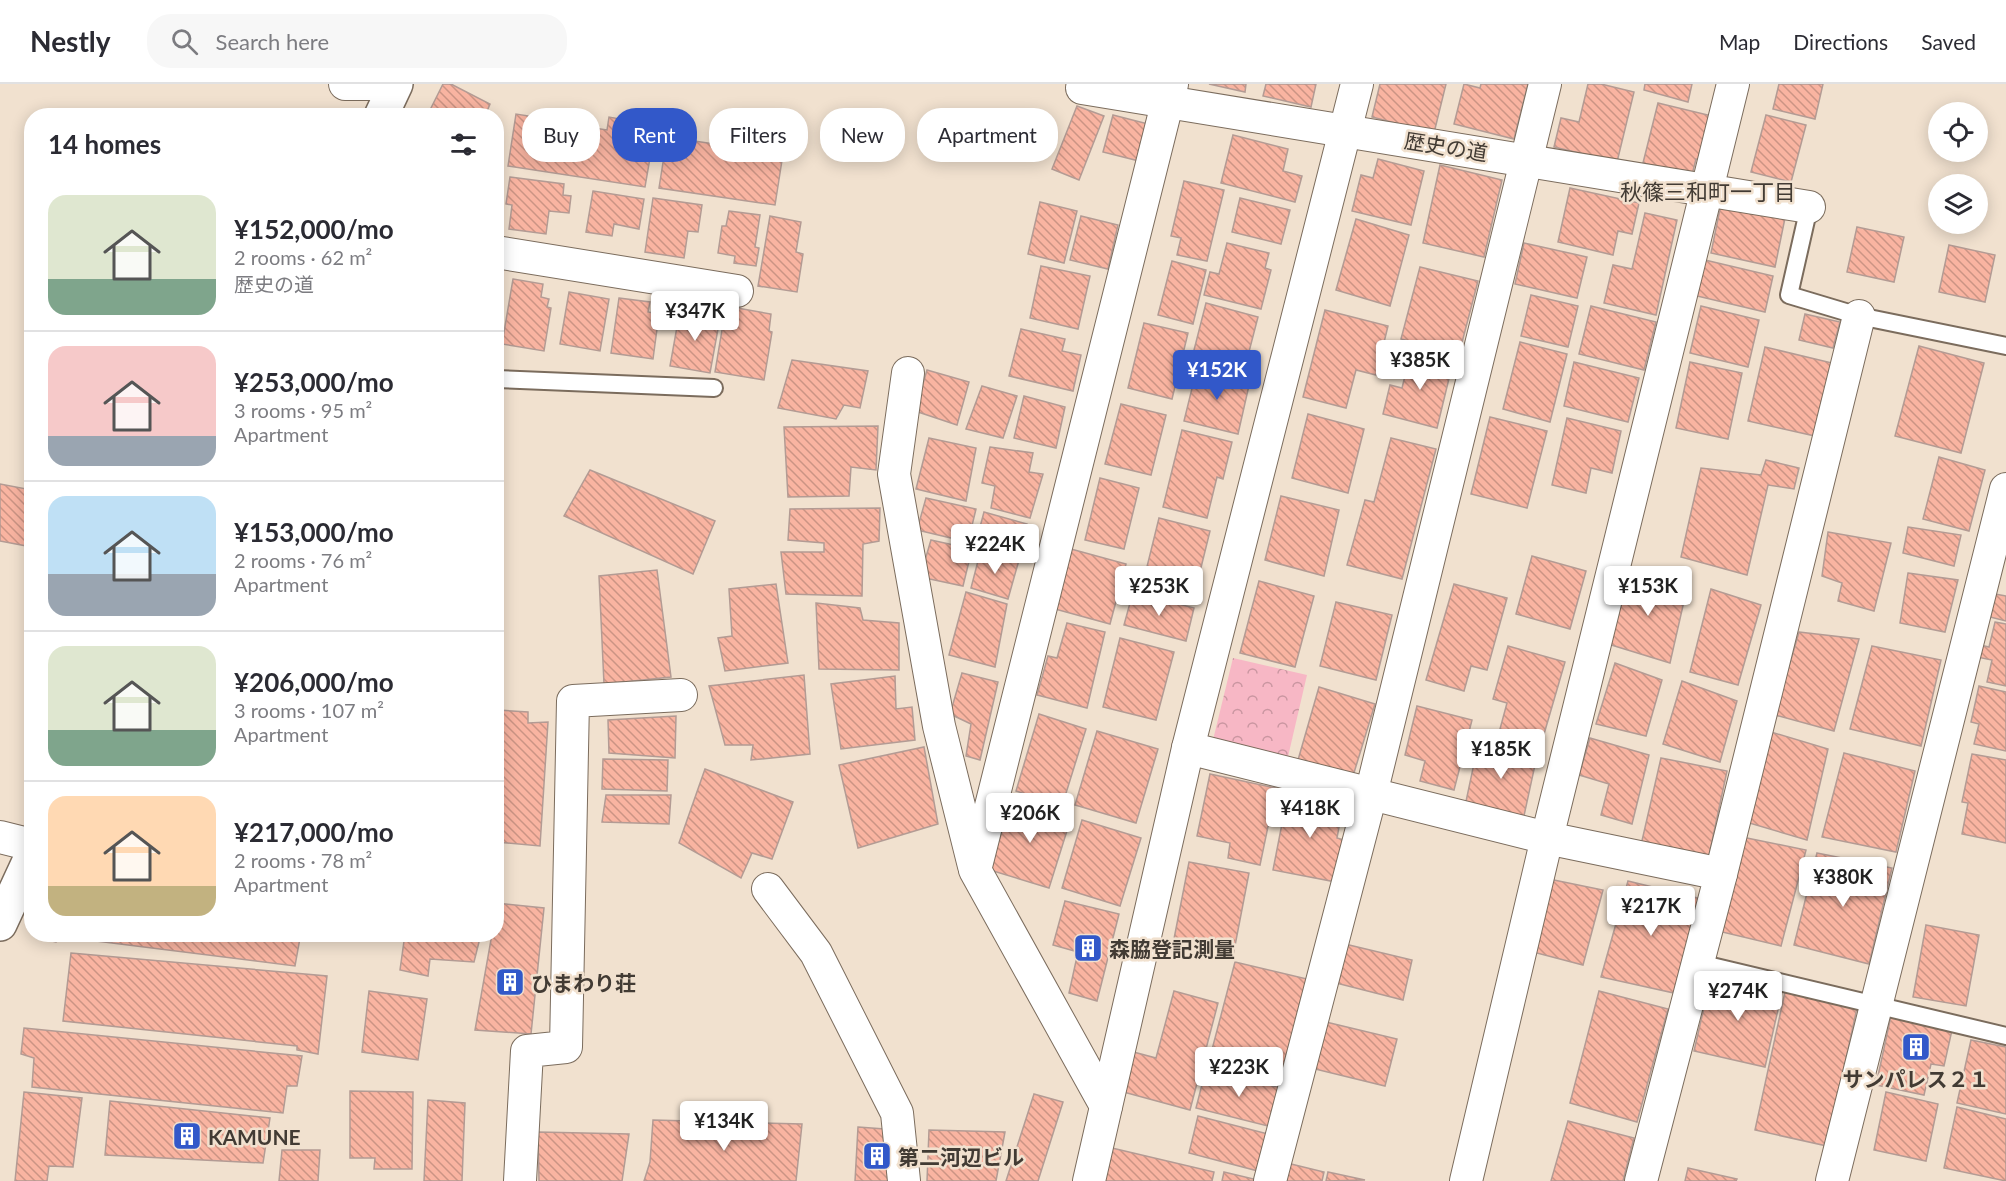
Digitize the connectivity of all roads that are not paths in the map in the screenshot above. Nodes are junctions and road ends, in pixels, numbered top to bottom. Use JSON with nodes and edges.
{"nodes":[{"id":1,"x":345,"y":84,"type":"edge"},
{"id":2,"x":378,"y":84,"type":"edge"},
{"id":3,"x":396,"y":84,"type":"edge"},
{"id":4,"x":1357,"y":84,"type":"edge"},
{"id":5,"x":1545,"y":84,"type":"edge"},
{"id":6,"x":1733,"y":84,"type":"edge"},
{"id":7,"x":1082,"y":88,"type":"dead end"},
{"id":8,"x":1171,"y":93,"type":"edge"},
{"id":9,"x":385,"y":108,"type":"edge"},
{"id":10,"x":1345,"y":130,"type":"junction"},
{"id":11,"x":1526,"y":159,"type":"junction"},
{"id":12,"x":1707,"y":189,"type":"junction"},
{"id":13,"x":1809,"y":207,"type":"joint"},
{"id":14,"x":504,"y":253,"type":"edge"},
{"id":15,"x":737,"y":291,"type":"dead end"},
{"id":16,"x":1859,"y":316,"type":"junction"},
{"id":17,"x":2006,"y":346,"type":"edge"},
{"id":18,"x":908,"y":373,"type":"dead end"},
{"id":19,"x":504,"y":379,"type":"edge"},
{"id":20,"x":714,"y":388,"type":"dead end"},
{"id":21,"x":2006,"y":489,"type":"edge"},
{"id":22,"x":681,"y":695,"type":"dead end"},
{"id":23,"x":1188,"y":748,"type":"junction"},
{"id":24,"x":1371,"y":794,"type":"junction"},
{"id":25,"x":0,"y":837,"type":"edge"},
{"id":26,"x":1547,"y":838,"type":"junction"},
{"id":27,"x":24,"y":843,"type":"edge"},
{"id":28,"x":975,"y":870,"type":"junction"},
{"id":29,"x":24,"y":872,"type":"edge"},
{"id":30,"x":1721,"y":874,"type":"junction"},
{"id":31,"x":768,"y":889,"type":"dead end"},
{"id":32,"x":0,"y":924,"type":"edge"},
{"id":33,"x":1699,"y":963,"type":"junction"},
{"id":34,"x":1876,"y":1003,"type":"junction"},
{"id":35,"x":2006,"y":1036,"type":"edge"},
{"id":36,"x":1106,"y":1106,"type":"junction"},
{"id":37,"x":520,"y":1181,"type":"edge"},
{"id":38,"x":904,"y":1181,"type":"edge"},
{"id":39,"x":1089,"y":1181,"type":"edge"},
{"id":40,"x":1270,"y":1181,"type":"edge"},
{"id":41,"x":1466,"y":1181,"type":"edge"},
{"id":42,"x":1641,"y":1181,"type":"edge"},
{"id":43,"x":1832,"y":1181,"type":"edge"}],
"edges":[{"from":1,"to":2,"type":"street"},
{"from":3,"to":9,"type":"main road"},
{"from":4,"to":10,"type":"street"},
{"from":5,"to":11,"type":"street"},
{"from":6,"to":12,"type":"street"},
{"from":7,"to":8,"type":"street","name":"歴史の道"},
{"from":8,"to":10,"type":"street","name":"歴史の道"},
{"from":8,"to":28,"type":"street"},
{"from":10,"to":11,"type":"street","name":"歴史の道"},
{"from":10,"to":23,"type":"street"},
{"from":11,"to":12,"type":"street","name":"歴史の道"},
{"from":11,"to":24,"type":"street"},
{"from":12,"to":13,"type":"street","name":"歴史の道"},
{"from":12,"to":26,"type":"street"},
{"from":13,"to":16,"type":"lane"},
{"from":14,"to":15,"type":"street"},
{"from":16,"to":17,"type":"lane"},
{"from":16,"to":30,"type":"street"},
{"from":18,"to":28,"type":"street"},
{"from":19,"to":20,"type":"lane"},
{"from":21,"to":34,"type":"street"},
{"from":22,"to":37,"type":"street"},
{"from":23,"to":24,"type":"street"},
{"from":23,"to":36,"type":"street"},
{"from":24,"to":26,"type":"street"},
{"from":24,"to":40,"type":"street"},
{"from":25,"to":27,"type":"street"},
{"from":26,"to":30,"type":"street"},
{"from":26,"to":41,"type":"street"},
{"from":28,"to":36,"type":"street"},
{"from":29,"to":32,"type":"main road"},
{"from":30,"to":33,"type":"street"},
{"from":31,"to":38,"type":"street"},
{"from":33,"to":34,"type":"lane"},
{"from":33,"to":42,"type":"street"},
{"from":34,"to":35,"type":"lane"},
{"from":34,"to":43,"type":"street"},
{"from":36,"to":39,"type":"street"}]}
